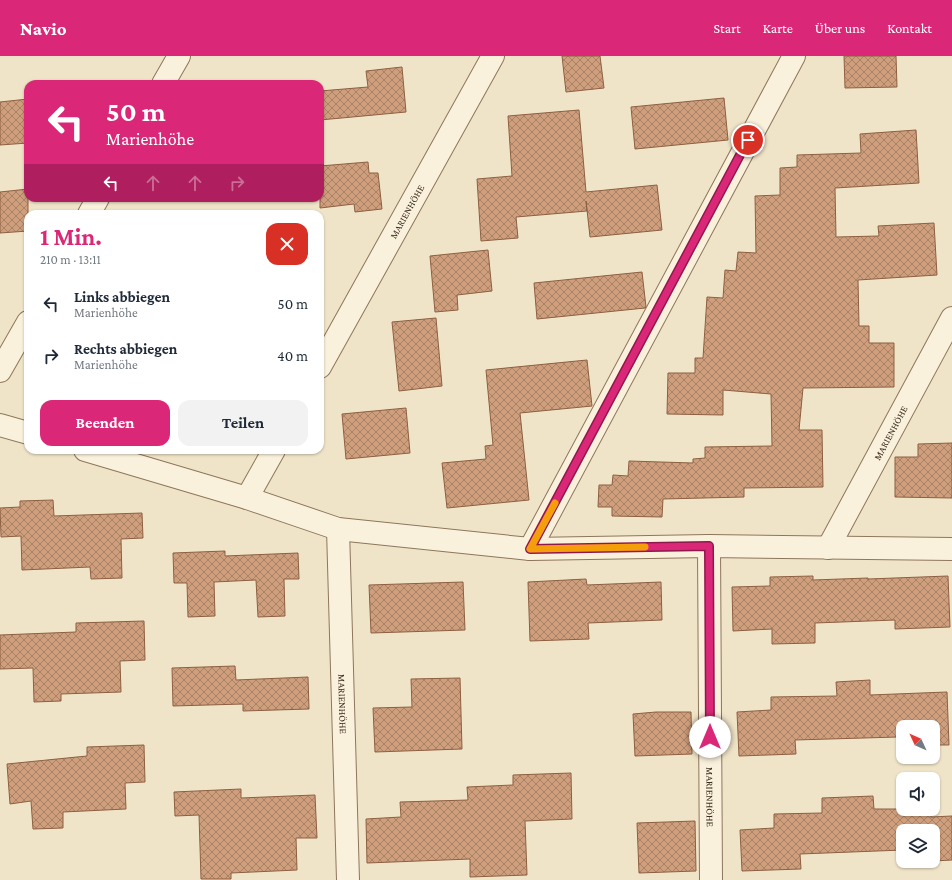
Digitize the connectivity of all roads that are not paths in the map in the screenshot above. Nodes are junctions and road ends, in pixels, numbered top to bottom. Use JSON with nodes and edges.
{"nodes":[{"id":1,"x":179,"y":56,"type":"edge"},
{"id":2,"x":493,"y":56,"type":"edge"},
{"id":3,"x":794,"y":56,"type":"edge"},
{"id":4,"x":165,"y":80,"type":"edge"},
{"id":5,"x":952,"y":318,"type":"edge"},
{"id":6,"x":24,"y":329,"type":"edge"},
{"id":7,"x":324,"y":360,"type":"edge"},
{"id":8,"x":0,"y":371,"type":"edge"},
{"id":9,"x":0,"y":425,"type":"edge"},
{"id":10,"x":24,"y":432,"type":"edge"},
{"id":11,"x":98,"y":454,"type":"edge"},
{"id":12,"x":272,"y":454,"type":"edge"},
{"id":13,"x":247,"y":498,"type":"junction"},
{"id":14,"x":338,"y":529,"type":"junction"},
{"id":15,"x":709,"y":546,"type":"junction"},
{"id":16,"x":828,"y":548,"type":"junction"},
{"id":17,"x":530,"y":549,"type":"junction"},
{"id":18,"x":952,"y":549,"type":"edge"},
{"id":19,"x":348,"y":880,"type":"edge"},
{"id":20,"x":711,"y":880,"type":"edge"}],
"edges":[{"from":1,"to":4,"type":"street"},
{"from":2,"to":7,"type":"street","name":"MARIENHÖHE"},
{"from":3,"to":17,"type":"street"},
{"from":5,"to":16,"type":"street","name":"MARIENHÖHE"},
{"from":6,"to":8,"type":"street"},
{"from":9,"to":10,"type":"street"},
{"from":11,"to":13,"type":"street"},
{"from":12,"to":13,"type":"street"},
{"from":13,"to":14,"type":"street"},
{"from":14,"to":17,"type":"street"},
{"from":14,"to":19,"type":"street","name":"MARIENHÖHE"},
{"from":15,"to":16,"type":"street"},
{"from":15,"to":17,"type":"street"},
{"from":15,"to":20,"type":"street","name":"MARIENHÖHE"},
{"from":16,"to":18,"type":"street"}]}
